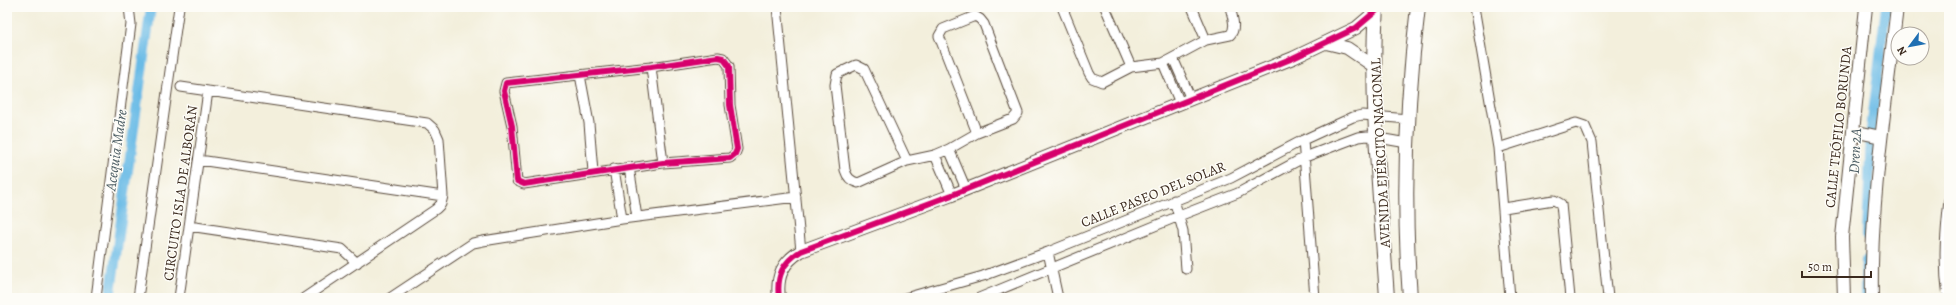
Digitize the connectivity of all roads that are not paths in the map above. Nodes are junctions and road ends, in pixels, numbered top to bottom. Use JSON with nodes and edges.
{"nodes":[{"id":1,"x":129,"y":7,"type":"edge"},
{"id":2,"x":179,"y":7,"type":"edge"},
{"id":3,"x":777,"y":7,"type":"edge"},
{"id":4,"x":1062,"y":7,"type":"edge"},
{"id":5,"x":1105,"y":7,"type":"edge"},
{"id":6,"x":1192,"y":7,"type":"edge"},
{"id":7,"x":1230,"y":7,"type":"edge"},
{"id":8,"x":1418,"y":7,"type":"edge"},
{"id":9,"x":1474,"y":7,"type":"edge"},
{"id":10,"x":1866,"y":7,"type":"edge"},
{"id":11,"x":1897,"y":7,"type":"edge"},
{"id":12,"x":1376,"y":9,"type":"edge"},
{"id":13,"x":1206,"y":40,"type":"junction"},
{"id":14,"x":1326,"y":43,"type":"junction"},
{"id":15,"x":1173,"y":58,"type":"junction"},
{"id":16,"x":1162,"y":63,"type":"junction"},
{"id":17,"x":651,"y":67,"type":"junction"},
{"id":18,"x":1131,"y":67,"type":"junction"},
{"id":19,"x":1375,"y":67,"type":"junction"},
{"id":20,"x":580,"y":75,"type":"junction"},
{"id":21,"x":181,"y":87,"type":"dead end"},
{"id":22,"x":208,"y":91,"type":"junction"},
{"id":23,"x":1191,"y":99,"type":"junction"},
{"id":24,"x":1180,"y":103,"type":"junction"},
{"id":25,"x":1377,"y":116,"type":"junction"},
{"id":26,"x":1408,"y":119,"type":"junction"},
{"id":27,"x":1856,"y":131,"type":"junction"},
{"id":28,"x":977,"y":133,"type":"junction"},
{"id":29,"x":1879,"y":137,"type":"junction"},
{"id":30,"x":1377,"y":138,"type":"junction"},
{"id":31,"x":1303,"y":140,"type":"junction"},
{"id":32,"x":1407,"y":143,"type":"junction"},
{"id":33,"x":1498,"y":148,"type":"junction"},
{"id":34,"x":949,"y":149,"type":"junction"},
{"id":35,"x":934,"y":155,"type":"junction"},
{"id":36,"x":1305,"y":158,"type":"junction"},
{"id":37,"x":199,"y":160,"type":"junction"},
{"id":38,"x":906,"y":161,"type":"junction"},
{"id":39,"x":663,"y":163,"type":"junction"},
{"id":40,"x":629,"y":167,"type":"junction"},
{"id":41,"x":614,"y":169,"type":"junction"},
{"id":42,"x":593,"y":172,"type":"junction"},
{"id":43,"x":966,"y":189,"type":"junction"},
{"id":44,"x":952,"y":195,"type":"junction"},
{"id":45,"x":443,"y":196,"type":"junction"},
{"id":46,"x":796,"y":197,"type":"junction"},
{"id":47,"x":1174,"y":200,"type":"junction"},
{"id":48,"x":1949,"y":200,"type":"edge"},
{"id":49,"x":1504,"y":208,"type":"junction"},
{"id":50,"x":1179,"y":216,"type":"junction"},
{"id":51,"x":637,"y":218,"type":"junction"},
{"id":52,"x":622,"y":220,"type":"junction"},
{"id":53,"x":189,"y":226,"type":"junction"},
{"id":54,"x":801,"y":251,"type":"junction"},
{"id":55,"x":1048,"y":252,"type":"junction"},
{"id":56,"x":357,"y":262,"type":"junction"},
{"id":57,"x":1052,"y":268,"type":"junction"},
{"id":58,"x":1186,"y":269,"type":"dead end"},
{"id":59,"x":309,"y":297,"type":"edge"},
{"id":60,"x":96,"y":298,"type":"edge"},
{"id":61,"x":138,"y":298,"type":"edge"},
{"id":62,"x":179,"y":298,"type":"edge"},
{"id":63,"x":390,"y":298,"type":"edge"},
{"id":64,"x":779,"y":298,"type":"edge"},
{"id":65,"x":905,"y":298,"type":"edge"},
{"id":66,"x":979,"y":298,"type":"edge"},
{"id":67,"x":1058,"y":298,"type":"edge"},
{"id":68,"x":1315,"y":298,"type":"edge"},
{"id":69,"x":1387,"y":298,"type":"edge"},
{"id":70,"x":1410,"y":298,"type":"edge"},
{"id":71,"x":1510,"y":298,"type":"edge"},
{"id":72,"x":1570,"y":298,"type":"edge"},
{"id":73,"x":1608,"y":298,"type":"edge"},
{"id":74,"x":1844,"y":298,"type":"edge"},
{"id":75,"x":1872,"y":298,"type":"edge"},
{"id":76,"x":1948,"y":298,"type":"edge"}],
"edges":[{"from":1,"to":60,"type":"street"},
{"from":2,"to":61,"type":"street"},
{"from":3,"to":46,"type":"street"},
{"from":4,"to":18,"type":"street"},
{"from":5,"to":18,"type":"street"},
{"from":6,"to":13,"type":"street"},
{"from":7,"to":13,"type":"street"},
{"from":8,"to":26,"type":"main road","name":"AVENIDA EJÉRCITO NACIONAL"},
{"from":9,"to":33,"type":"street"},
{"from":10,"to":27,"type":"street","name":"CALLE TEÓFILO BORUNDA"},
{"from":11,"to":29,"type":"street"},
{"from":12,"to":14,"type":"street"},
{"from":12,"to":19,"type":"main road","name":"AVENIDA EJÉRCITO NACIONAL"},
{"from":13,"to":15,"type":"street"},
{"from":14,"to":19,"type":"street"},
{"from":14,"to":23,"type":"street"},
{"from":15,"to":16,"type":"street"},
{"from":15,"to":23,"type":"street"},
{"from":16,"to":18,"type":"street"},
{"from":16,"to":24,"type":"street"},
{"from":17,"to":20,"type":"street"},
{"from":17,"to":39,"type":"street"},
{"from":17,"to":39,"type":"street"},
{"from":19,"to":25,"type":"main road","name":"AVENIDA EJÉRCITO NACIONAL"},
{"from":20,"to":42,"type":"street"},
{"from":20,"to":42,"type":"street"},
{"from":21,"to":22,"type":"street"},
{"from":22,"to":37,"type":"street","name":"CIRCUITO ISLA DE ALBORÁN"},
{"from":22,"to":45,"type":"street"},
{"from":23,"to":24,"type":"street"},
{"from":24,"to":43,"type":"street"},
{"from":25,"to":26,"type":"street","name":"CALLE PASEO DEL SOLAR"},
{"from":25,"to":30,"type":"main road","name":"AVENIDA EJÉRCITO NACIONAL"},
{"from":25,"to":31,"type":"street","name":"CALLE PASEO DEL SOLAR"},
{"from":26,"to":32,"type":"main road","name":"AVENIDA EJÉRCITO NACIONAL"},
{"from":27,"to":29,"type":"street"},
{"from":27,"to":74,"type":"street","name":"CALLE TEÓFILO BORUNDA"},
{"from":28,"to":28,"type":"street"},
{"from":28,"to":34,"type":"street"},
{"from":29,"to":75,"type":"street"},
{"from":30,"to":32,"type":"street"},
{"from":30,"to":36,"type":"street"},
{"from":30,"to":69,"type":"main road","name":"AVENIDA EJÉRCITO NACIONAL"},
{"from":31,"to":36,"type":"street"},
{"from":31,"to":47,"type":"street","name":"CALLE PASEO DEL SOLAR"},
{"from":32,"to":70,"type":"main road","name":"AVENIDA EJÉRCITO NACIONAL"},
{"from":33,"to":49,"type":"street"},
{"from":33,"to":73,"type":"street"},
{"from":34,"to":35,"type":"street"},
{"from":34,"to":43,"type":"street"},
{"from":35,"to":38,"type":"street"},
{"from":35,"to":44,"type":"street"},
{"from":36,"to":50,"type":"street"},
{"from":36,"to":68,"type":"street"},
{"from":37,"to":45,"type":"street"},
{"from":37,"to":53,"type":"street","name":"CIRCUITO ISLA DE ALBORÁN"},
{"from":38,"to":38,"type":"street"},
{"from":39,"to":40,"type":"street"},
{"from":40,"to":41,"type":"street"},
{"from":40,"to":51,"type":"street"},
{"from":41,"to":42,"type":"street"},
{"from":41,"to":52,"type":"street"},
{"from":43,"to":44,"type":"street"},
{"from":44,"to":54,"type":"street"},
{"from":45,"to":56,"type":"street"},
{"from":46,"to":51,"type":"street"},
{"from":46,"to":54,"type":"street"},
{"from":47,"to":50,"type":"street"},
{"from":47,"to":55,"type":"street","name":"CALLE PASEO DEL SOLAR"},
{"from":48,"to":76,"type":"street"},
{"from":49,"to":71,"type":"street"},
{"from":49,"to":72,"type":"street"},
{"from":50,"to":57,"type":"street"},
{"from":50,"to":58,"type":"street"},
{"from":51,"to":52,"type":"street"},
{"from":52,"to":63,"type":"street"},
{"from":53,"to":56,"type":"street"},
{"from":53,"to":62,"type":"street","name":"CIRCUITO ISLA DE ALBORÁN"},
{"from":54,"to":64,"type":"street"},
{"from":55,"to":57,"type":"street"},
{"from":55,"to":65,"type":"street","name":"CALLE PASEO DEL SOLAR"},
{"from":56,"to":59,"type":"street"},
{"from":57,"to":66,"type":"street"},
{"from":57,"to":67,"type":"street"}]}
